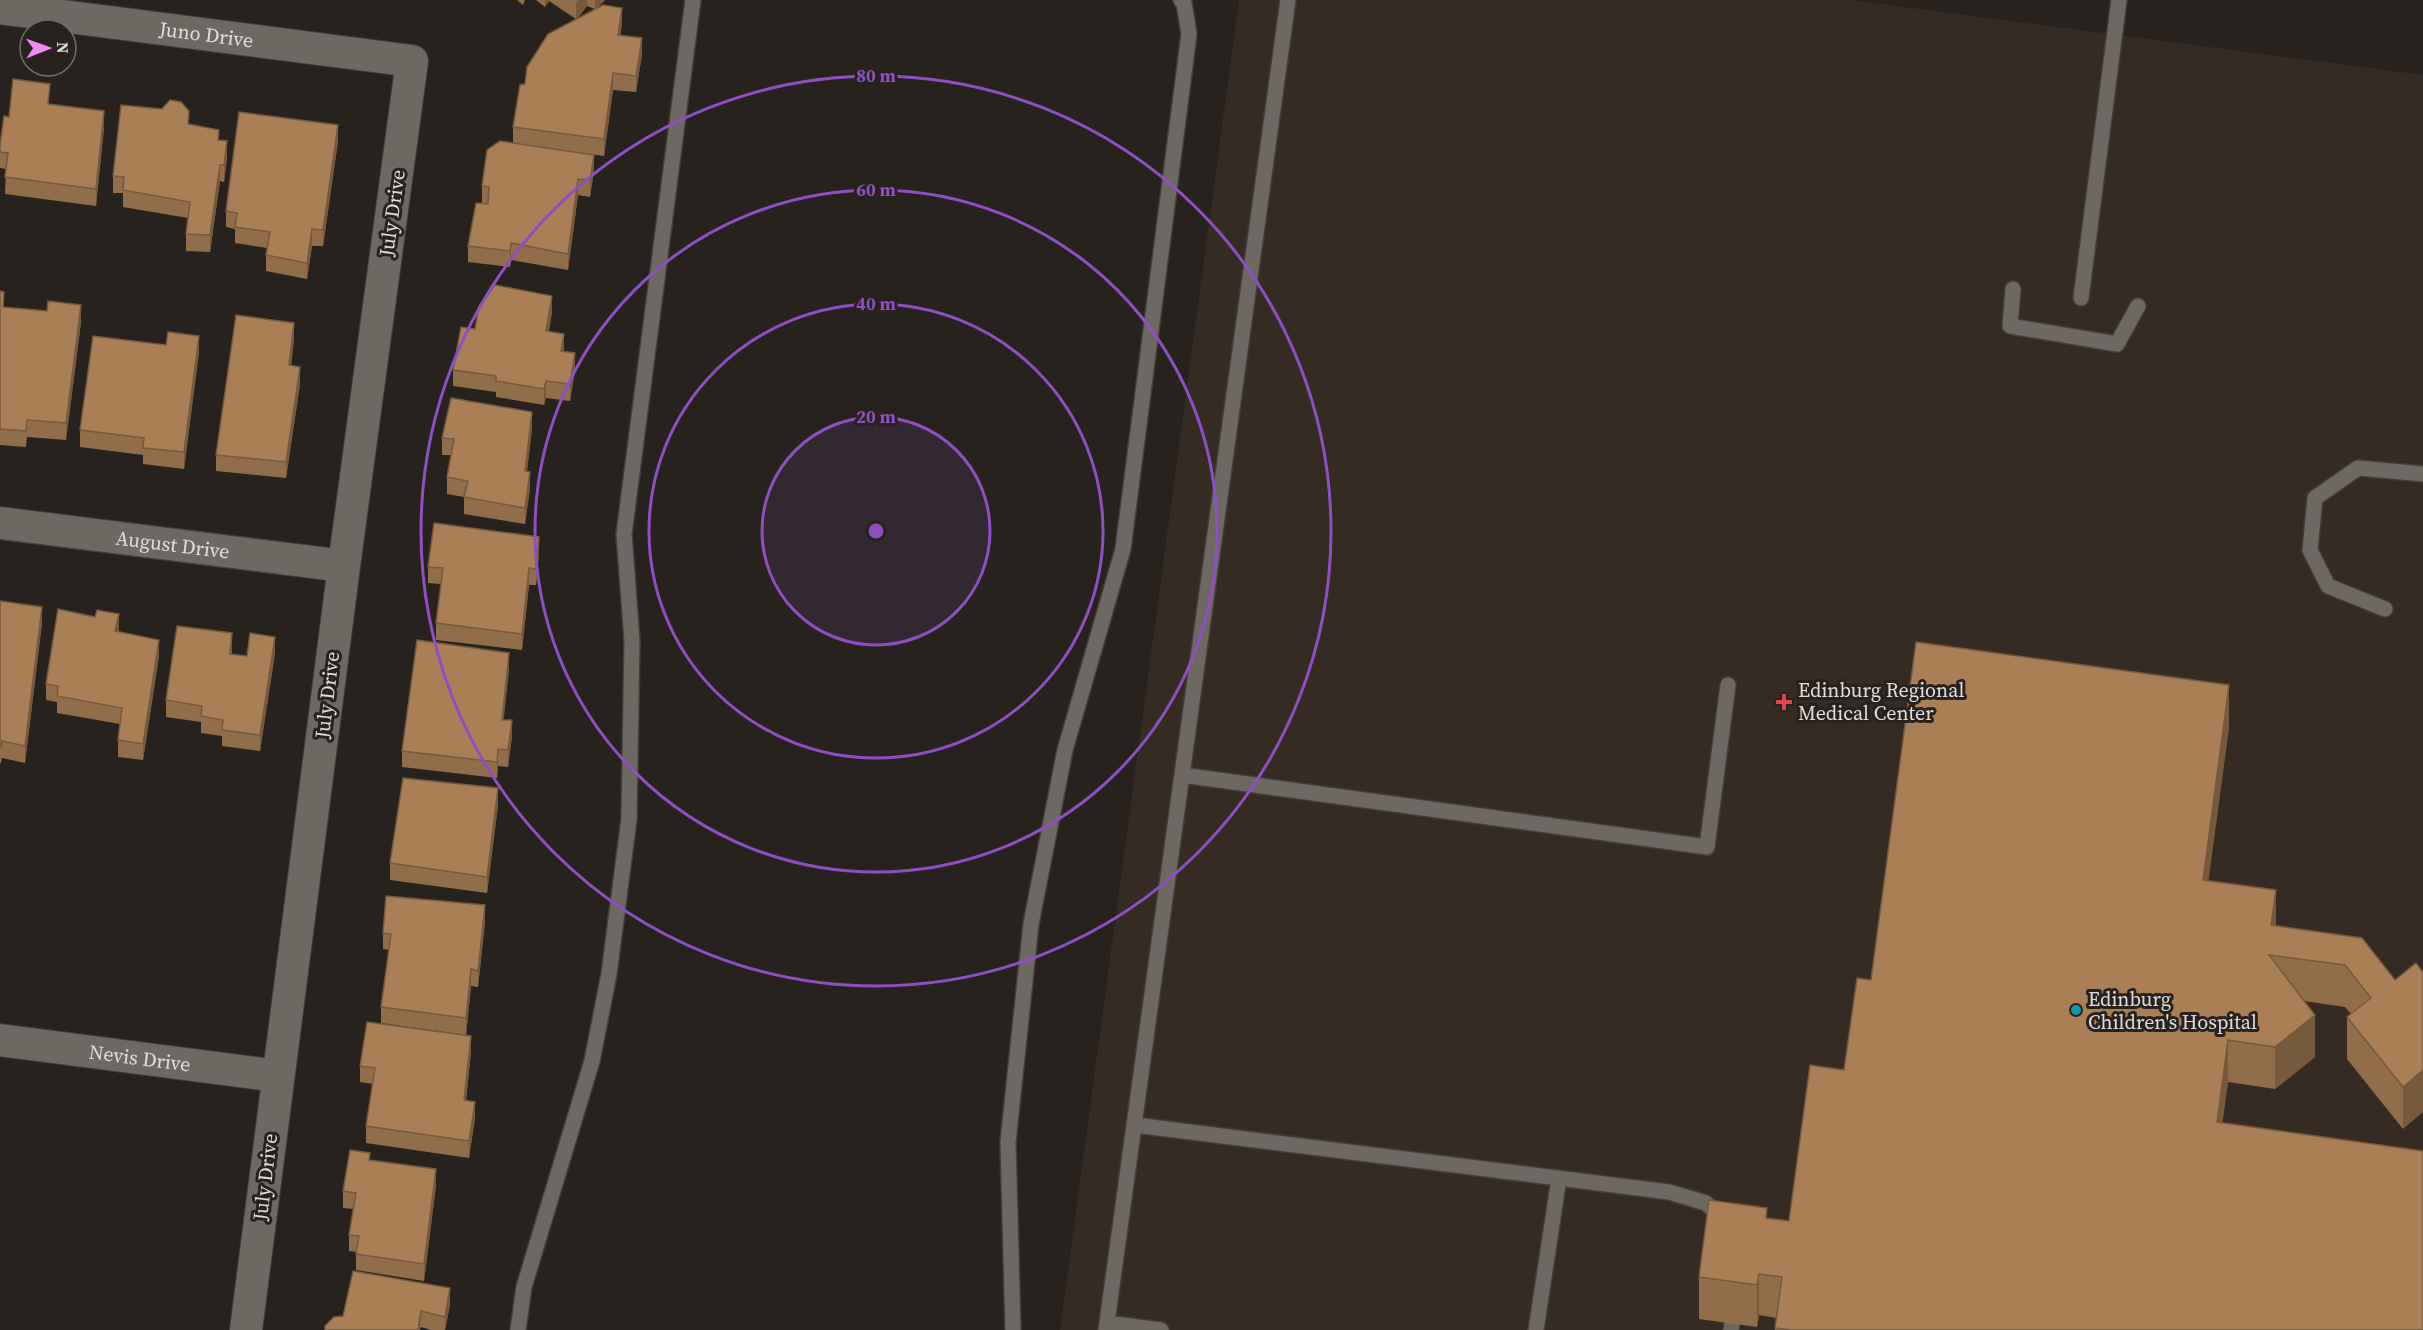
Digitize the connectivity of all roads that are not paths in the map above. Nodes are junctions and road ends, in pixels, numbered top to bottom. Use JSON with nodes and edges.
{"nodes":[{"id":1,"x":693,"y":0,"type":"edge"},
{"id":2,"x":1181,"y":0,"type":"edge"},
{"id":3,"x":1288,"y":0,"type":"edge"},
{"id":4,"x":2119,"y":0,"type":"edge"},
{"id":5,"x":0,"y":8,"type":"edge"},
{"id":6,"x":412,"y":61,"type":"joint"},
{"id":7,"x":2013,"y":289,"type":"dead end"},
{"id":8,"x":2081,"y":298,"type":"dead end"},
{"id":9,"x":2138,"y":306,"type":"dead end"},
{"id":10,"x":2423,"y":474,"type":"edge"},
{"id":11,"x":0,"y":523,"type":"edge"},
{"id":12,"x":344,"y":566,"type":"junction"},
{"id":13,"x":2385,"y":609,"type":"dead end"},
{"id":14,"x":1728,"y":685,"type":"dead end"},
{"id":15,"x":1182,"y":775,"type":"junction"},
{"id":16,"x":0,"y":1040,"type":"edge"},
{"id":17,"x":278,"y":1076,"type":"junction"},
{"id":18,"x":1135,"y":1125,"type":"junction"},
{"id":19,"x":1559,"y":1179,"type":"junction"},
{"id":20,"x":1730,"y":1231,"type":"edge"},
{"id":21,"x":1107,"y":1326,"type":"edge"},
{"id":22,"x":246,"y":1330,"type":"edge"},
{"id":23,"x":518,"y":1330,"type":"edge"},
{"id":24,"x":1013,"y":1330,"type":"edge"},
{"id":25,"x":1161,"y":1330,"type":"edge"},
{"id":26,"x":1536,"y":1330,"type":"edge"}],
"edges":[{"from":1,"to":23,"type":"lane"},
{"from":2,"to":24,"type":"lane"},
{"from":3,"to":15,"type":"lane"},
{"from":4,"to":8,"type":"lane"},
{"from":5,"to":6,"type":"street","name":"Juno Drive"},
{"from":6,"to":12,"type":"street","name":"July Drive"},
{"from":7,"to":9,"type":"lane"},
{"from":10,"to":13,"type":"lane"},
{"from":11,"to":12,"type":"street","name":"August Drive"},
{"from":12,"to":17,"type":"street","name":"July Drive"},
{"from":14,"to":15,"type":"lane"},
{"from":15,"to":18,"type":"lane"},
{"from":16,"to":17,"type":"street","name":"Nevis Drive"},
{"from":17,"to":22,"type":"street","name":"July Drive"},
{"from":18,"to":19,"type":"lane"},
{"from":18,"to":21,"type":"lane"},
{"from":19,"to":20,"type":"lane"},
{"from":19,"to":26,"type":"lane"},
{"from":21,"to":25,"type":"lane"}]}
